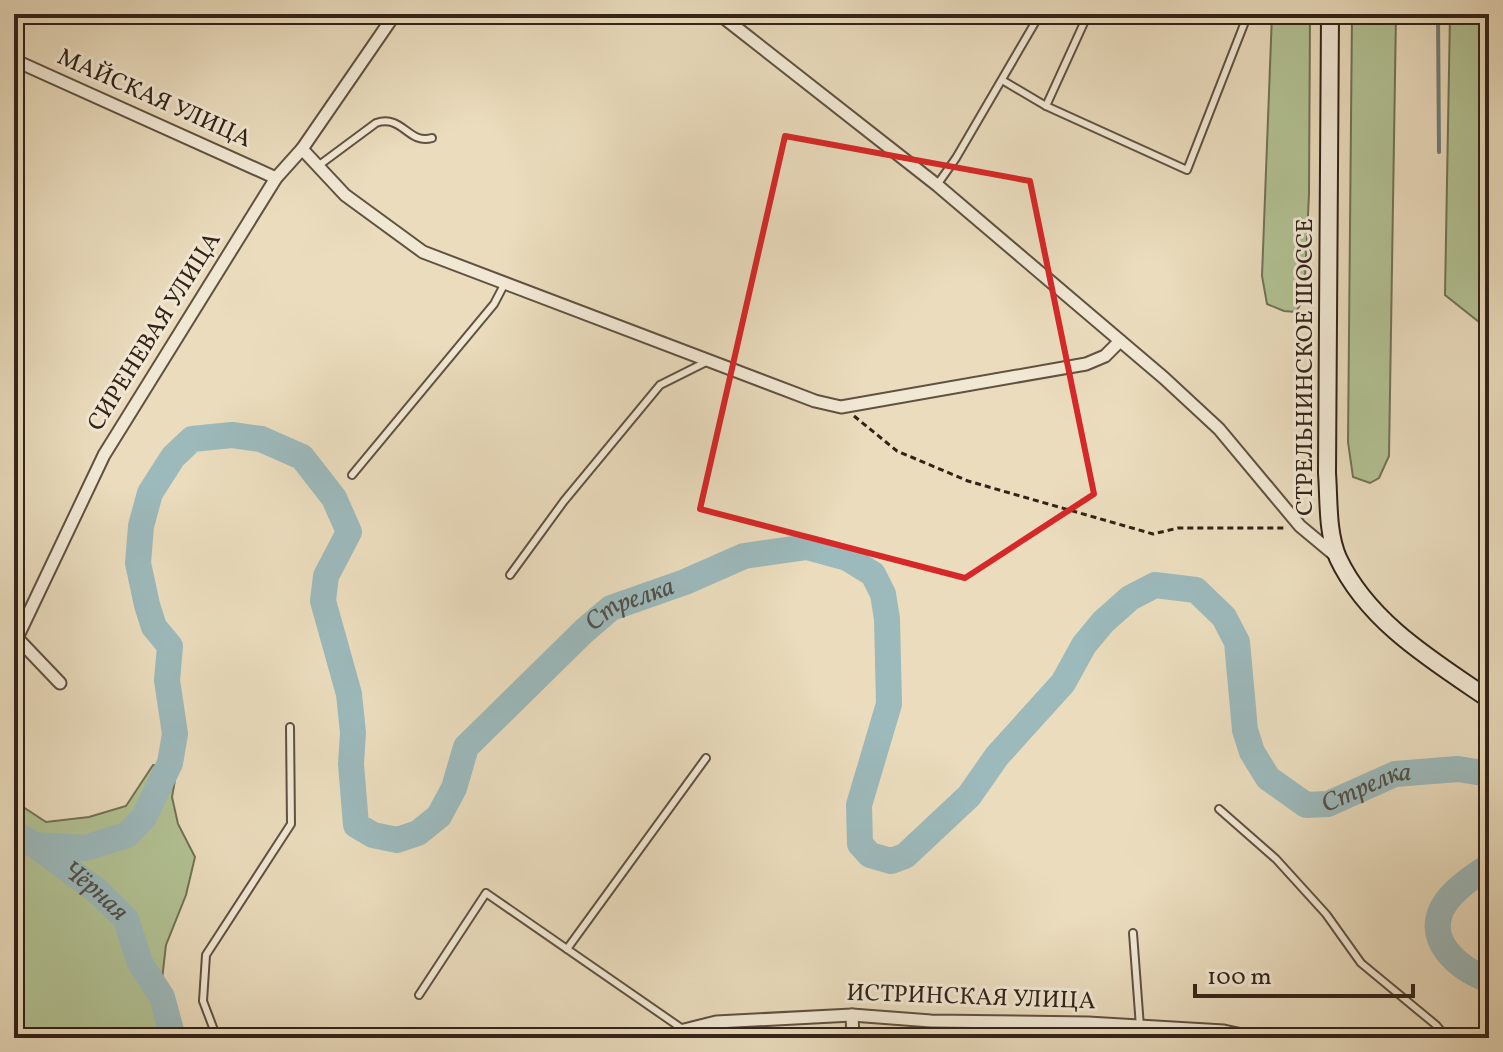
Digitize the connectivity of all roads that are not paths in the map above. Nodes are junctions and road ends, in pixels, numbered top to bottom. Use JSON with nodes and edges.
{"nodes":[{"id":1,"x":395,"y":14,"type":"edge"},
{"id":2,"x":719,"y":14,"type":"edge"},
{"id":3,"x":1040,"y":14,"type":"edge"},
{"id":4,"x":1088,"y":14,"type":"edge"},
{"id":5,"x":1248,"y":14,"type":"edge"},
{"id":6,"x":1330,"y":14,"type":"edge"},
{"id":7,"x":14,"y":60,"type":"edge"},
{"id":8,"x":1002,"y":80,"type":"junction"},
{"id":9,"x":1046,"y":106,"type":"junction"},
{"id":10,"x":432,"y":138,"type":"dead end"},
{"id":11,"x":302,"y":149,"type":"junction"},
{"id":12,"x":318,"y":166,"type":"junction"},
{"id":13,"x":276,"y":178,"type":"junction"},
{"id":14,"x":937,"y":185,"type":"junction"},
{"id":15,"x":505,"y":283,"type":"junction"},
{"id":16,"x":1120,"y":341,"type":"junction"},
{"id":17,"x":706,"y":362,"type":"junction"},
{"id":18,"x":352,"y":475,"type":"dead end"},
{"id":19,"x":1337,"y":557,"type":"junction"},
{"id":20,"x":510,"y":575,"type":"dead end"},
{"id":21,"x":60,"y":683,"type":"dead end"},
{"id":22,"x":1489,"y":699,"type":"edge"},
{"id":23,"x":290,"y":727,"type":"dead end"},
{"id":24,"x":706,"y":758,"type":"dead end"},
{"id":25,"x":1219,"y":809,"type":"dead end"},
{"id":26,"x":1133,"y":933,"type":"dead end"},
{"id":27,"x":567,"y":949,"type":"junction"},
{"id":28,"x":419,"y":995,"type":"dead end"},
{"id":29,"x":852,"y":1015,"type":"junction"},
{"id":30,"x":1140,"y":1027,"type":"junction"},
{"id":31,"x":682,"y":1034,"type":"edge"},
{"id":32,"x":217,"y":1038,"type":"edge"},
{"id":33,"x":853,"y":1038,"type":"edge"},
{"id":34,"x":1256,"y":1038,"type":"edge"},
{"id":35,"x":1447,"y":1038,"type":"edge"}],
"edges":[{"from":1,"to":11,"type":"street","name":"СИРЕНЕВАЯ УЛИЦА"},
{"from":2,"to":14,"type":"street"},
{"from":3,"to":8,"type":"lane"},
{"from":4,"to":9,"type":"lane"},
{"from":5,"to":9,"type":"lane"},
{"from":6,"to":19,"type":"main road","name":"СТРЕЛЬНИНСКОЕ ШОССЕ"},
{"from":7,"to":13,"type":"street","name":"МАЙСКАЯ УЛИЦА"},
{"from":8,"to":9,"type":"lane"},
{"from":8,"to":14,"type":"lane"},
{"from":10,"to":12,"type":"lane"},
{"from":11,"to":12,"type":"street"},
{"from":11,"to":13,"type":"street","name":"СИРЕНЕВАЯ УЛИЦА"},
{"from":12,"to":15,"type":"street"},
{"from":13,"to":21,"type":"street","name":"СИРЕНЕВАЯ УЛИЦА"},
{"from":14,"to":16,"type":"street"},
{"from":15,"to":17,"type":"street"},
{"from":15,"to":18,"type":"lane"},
{"from":16,"to":17,"type":"street"},
{"from":16,"to":19,"type":"street"},
{"from":17,"to":20,"type":"lane"},
{"from":19,"to":22,"type":"main road","name":"СТРЕЛЬНИНСКОЕ ШОССЕ"},
{"from":23,"to":32,"type":"lane"},
{"from":24,"to":27,"type":"lane"},
{"from":25,"to":35,"type":"lane"},
{"from":26,"to":30,"type":"lane"},
{"from":27,"to":28,"type":"lane","name":"ИСТРИНСКАЯ УЛИЦА"},
{"from":27,"to":31,"type":"lane","name":"ИСТРИНСКАЯ УЛИЦА"},
{"from":29,"to":30,"type":"street","name":"ИСТРИНСКАЯ УЛИЦА"},
{"from":29,"to":31,"type":"street","name":"ИСТРИНСКАЯ УЛИЦА"},
{"from":29,"to":33,"type":"street"},
{"from":30,"to":34,"type":"street","name":"ИСТРИНСКАЯ УЛИЦА"}]}
